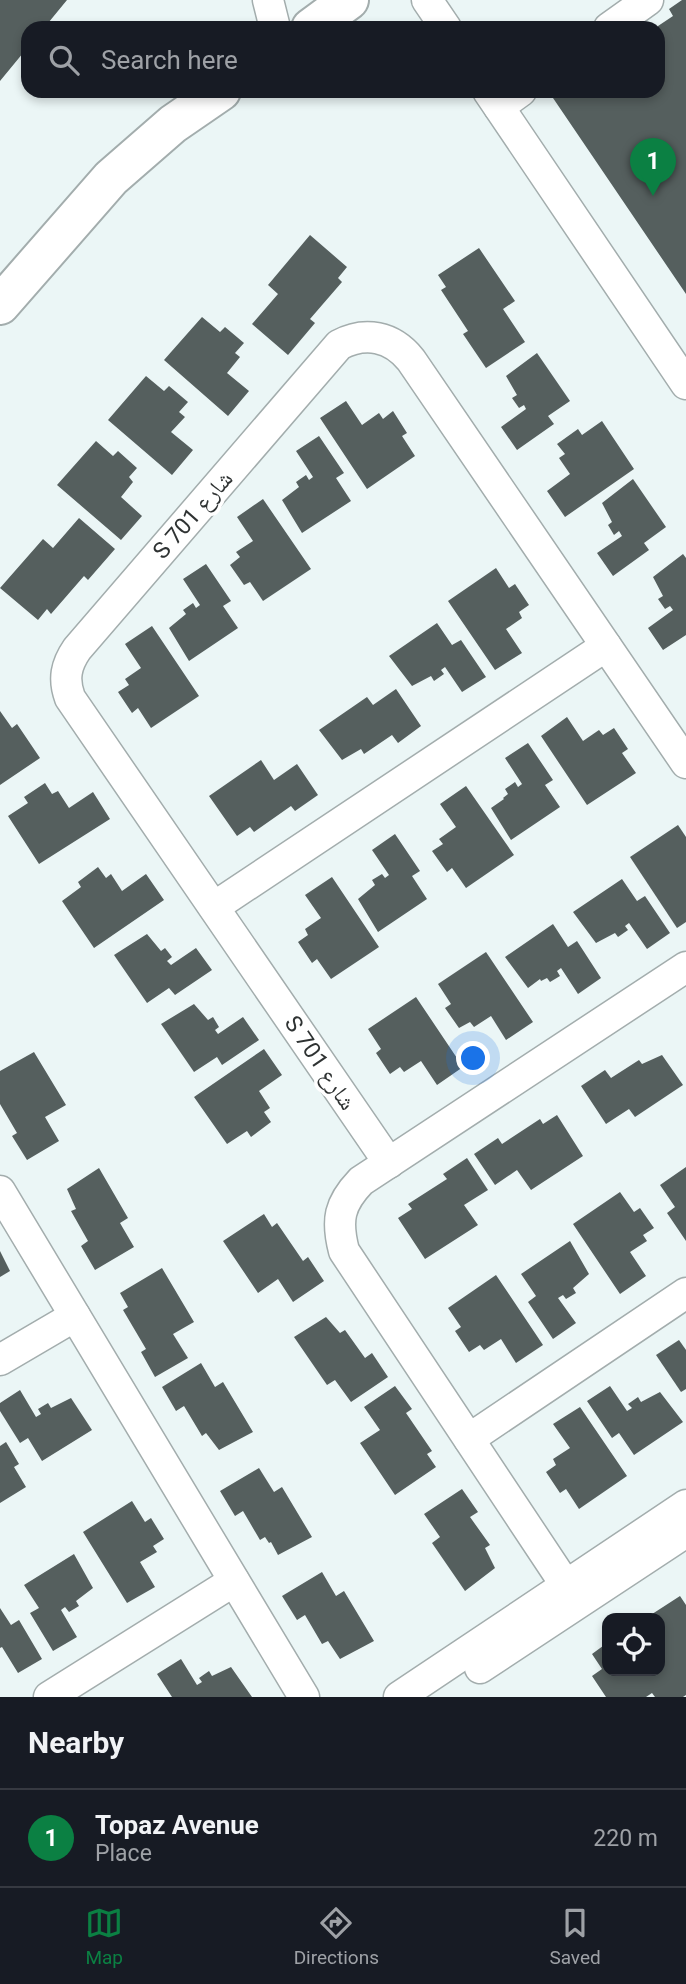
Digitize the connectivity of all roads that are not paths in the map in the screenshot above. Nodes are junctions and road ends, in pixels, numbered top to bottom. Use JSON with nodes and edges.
{"nodes":[{"id":1,"x":268,"y":0,"type":"edge"},
{"id":2,"x":349,"y":0,"type":"edge"},
{"id":3,"x":427,"y":0,"type":"edge"},
{"id":4,"x":649,"y":0,"type":"edge"},
{"id":5,"x":273,"y":21,"type":"edge"},
{"id":6,"x":320,"y":21,"type":"edge"},
{"id":7,"x":441,"y":21,"type":"edge"},
{"id":8,"x":619,"y":21,"type":"edge"},
{"id":9,"x":211,"y":98,"type":"edge"},
{"id":10,"x":504,"y":98,"type":"edge"},
{"id":11,"x":0,"y":305,"type":"edge"},
{"id":12,"x":686,"y":384,"type":"edge"},
{"id":13,"x":606,"y":646,"type":"junction"},
{"id":14,"x":686,"y":763,"type":"edge"},
{"id":15,"x":214,"y":907,"type":"junction"},
{"id":16,"x":686,"y":967,"type":"edge"},
{"id":17,"x":389,"y":1163,"type":"junction"},
{"id":18,"x":0,"y":1191,"type":"edge"},
{"id":19,"x":686,"y":1293,"type":"edge"},
{"id":20,"x":75,"y":1316,"type":"junction"},
{"id":21,"x":0,"y":1360,"type":"edge"},
{"id":22,"x":469,"y":1439,"type":"junction"},
{"id":23,"x":686,"y":1505,"type":"edge"},
{"id":24,"x":686,"y":1532,"type":"edge"},
{"id":25,"x":234,"y":1581,"type":"junction"},
{"id":26,"x":571,"y":1594,"type":"junction"},
{"id":27,"x":49,"y":1697,"type":"edge"},
{"id":28,"x":304,"y":1697,"type":"edge"},
{"id":29,"x":399,"y":1697,"type":"edge"},
{"id":30,"x":436,"y":1697,"type":"edge"}],
"edges":[{"from":1,"to":5,"type":"street"},
{"from":2,"to":6,"type":"street"},
{"from":3,"to":7,"type":"street"},
{"from":4,"to":8,"type":"street"},
{"from":9,"to":11,"type":"street"},
{"from":10,"to":12,"type":"street"},
{"from":13,"to":14,"type":"street","name":"S 701 شارع"},
{"from":13,"to":15,"type":"street"},
{"from":13,"to":15,"type":"street","name":"S 701 شارع"},
{"from":15,"to":17,"type":"street","name":"S 701 شارع"},
{"from":16,"to":17,"type":"street"},
{"from":17,"to":22,"type":"street"},
{"from":18,"to":20,"type":"street"},
{"from":19,"to":22,"type":"street"},
{"from":20,"to":21,"type":"street"},
{"from":20,"to":25,"type":"street"},
{"from":22,"to":26,"type":"street"},
{"from":23,"to":26,"type":"street"},
{"from":24,"to":26,"type":"street"},
{"from":25,"to":27,"type":"street"},
{"from":25,"to":28,"type":"street"},
{"from":26,"to":29,"type":"street"},
{"from":26,"to":30,"type":"street"}]}
